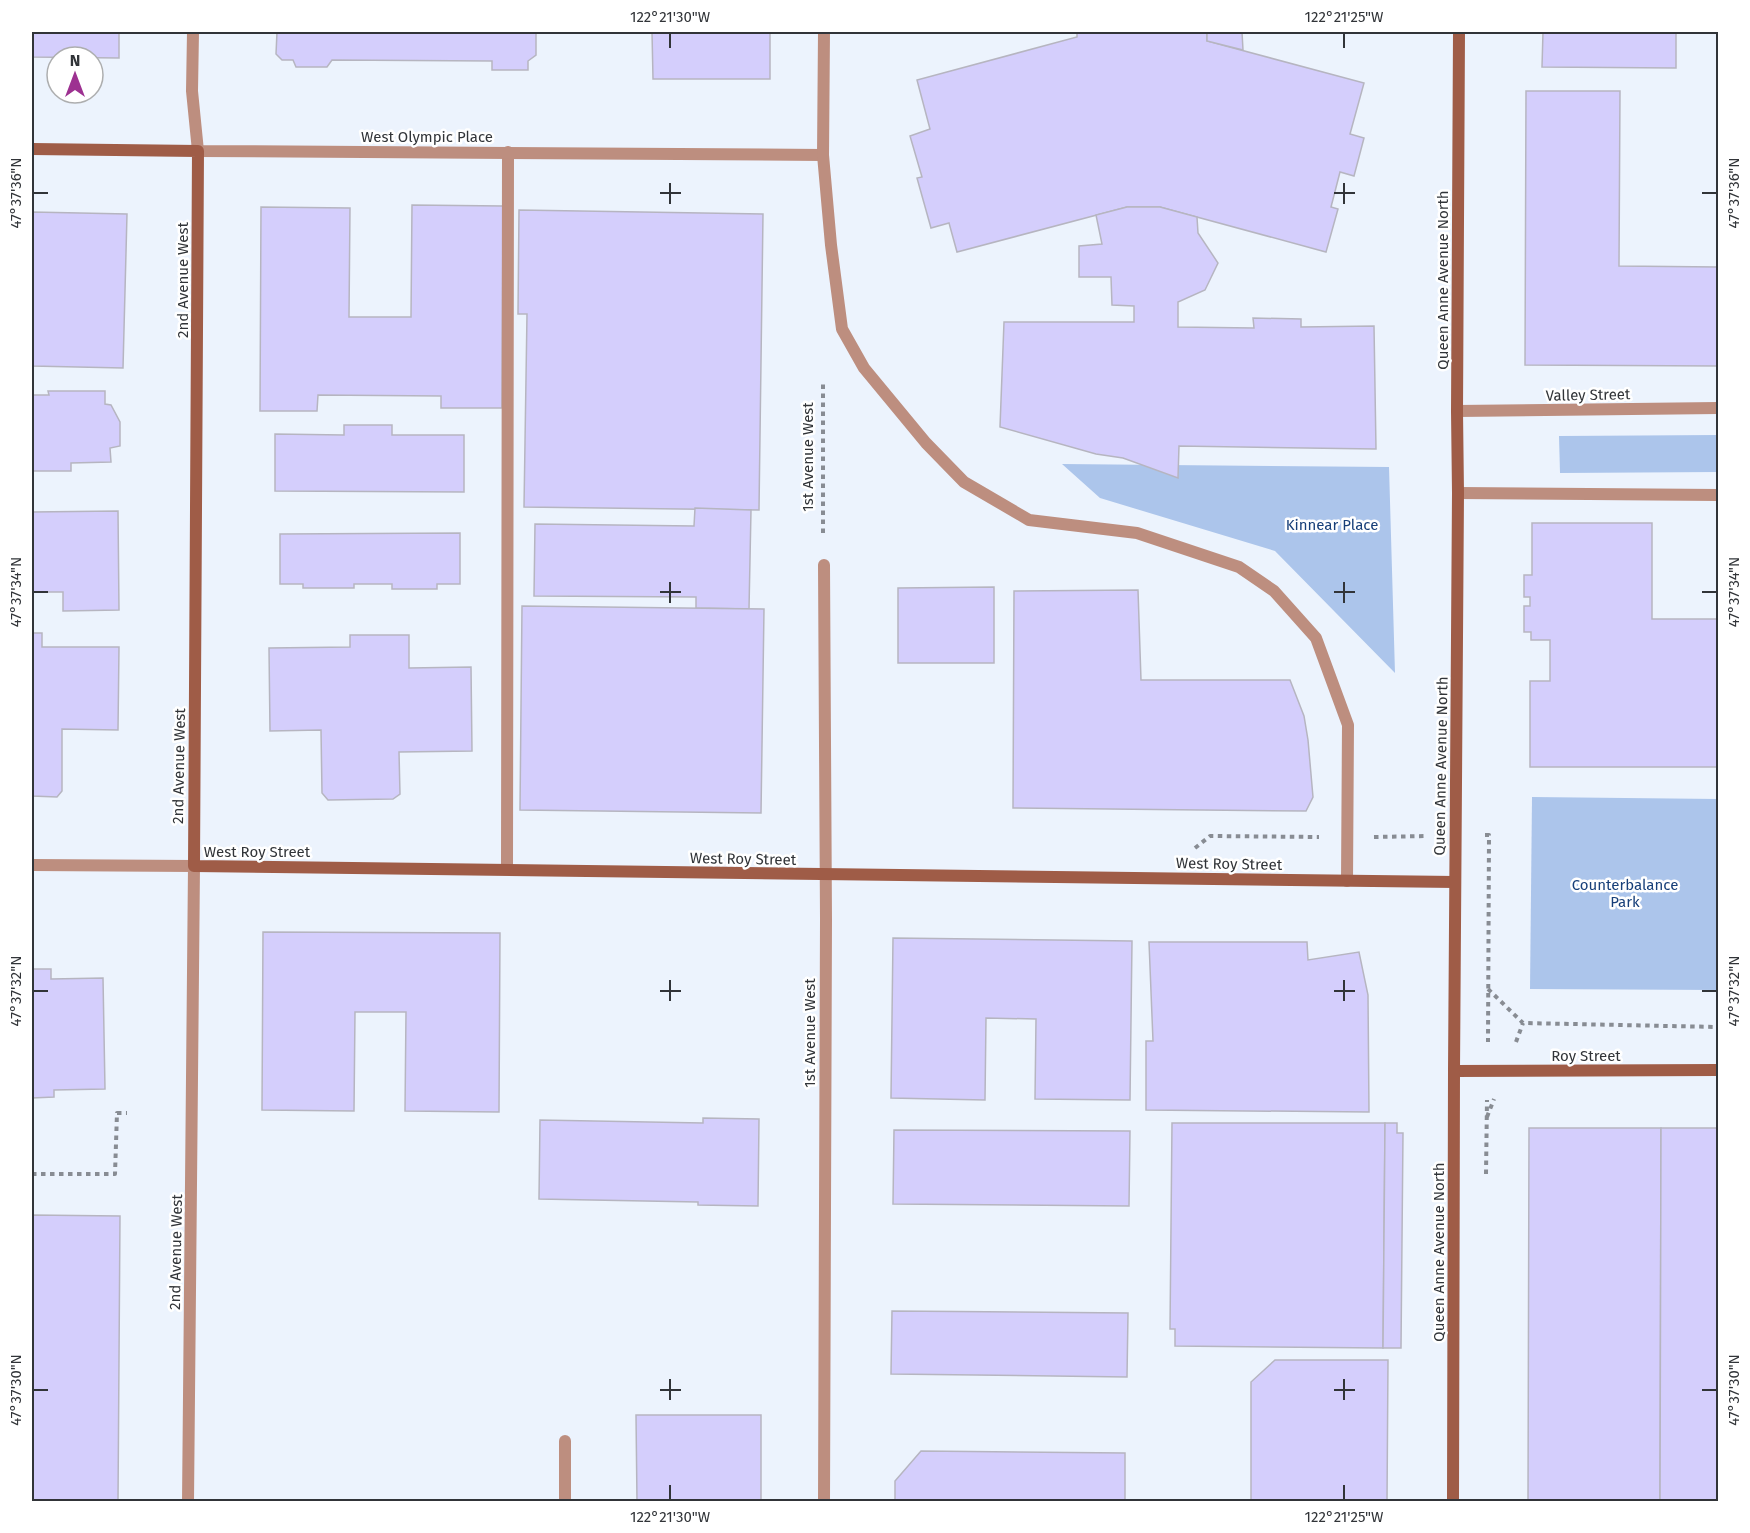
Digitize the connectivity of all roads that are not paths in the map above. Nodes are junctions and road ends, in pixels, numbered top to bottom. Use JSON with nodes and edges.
{"nodes":[{"id":1,"x":193,"y":32,"type":"edge"},
{"id":2,"x":824,"y":32,"type":"edge"},
{"id":3,"x":1460,"y":32,"type":"edge"},
{"id":4,"x":32,"y":149,"type":"edge"},
{"id":5,"x":198,"y":151,"type":"junction"},
{"id":6,"x":508,"y":152,"type":"junction"},
{"id":7,"x":823,"y":155,"type":"junction"},
{"id":8,"x":1719,"y":408,"type":"edge"},
{"id":9,"x":1457,"y":411,"type":"junction"},
{"id":10,"x":1458,"y":493,"type":"junction"},
{"id":11,"x":1719,"y":495,"type":"edge"},
{"id":12,"x":824,"y":565,"type":"dead end"},
{"id":13,"x":32,"y":865,"type":"edge"},
{"id":14,"x":194,"y":866,"type":"junction"},
{"id":15,"x":507,"y":869,"type":"junction"},
{"id":16,"x":826,"y":875,"type":"junction"},
{"id":17,"x":1347,"y":881,"type":"junction"},
{"id":18,"x":1455,"y":882,"type":"junction"},
{"id":19,"x":1719,"y":1070,"type":"edge"},
{"id":20,"x":1454,"y":1071,"type":"junction"},
{"id":21,"x":565,"y":1440,"type":"dead end"},
{"id":22,"x":188,"y":1502,"type":"edge"},
{"id":23,"x":565,"y":1502,"type":"edge"},
{"id":24,"x":824,"y":1502,"type":"edge"},
{"id":25,"x":1453,"y":1502,"type":"edge"}],
"edges":[{"from":1,"to":5,"type":"street","name":"2nd Avenue West"},
{"from":2,"to":7,"type":"street"},
{"from":3,"to":9,"type":"street","name":"Queen Anne Avenue North"},
{"from":4,"to":5,"type":"street","name":"West Olympic Place"},
{"from":5,"to":6,"type":"street","name":"West Olympic Place"},
{"from":5,"to":14,"type":"street","name":"2nd Avenue West"},
{"from":6,"to":7,"type":"street","name":"West Olympic Place"},
{"from":6,"to":15,"type":"street"},
{"from":7,"to":17,"type":"street"},
{"from":8,"to":9,"type":"street","name":"Valley Street"},
{"from":9,"to":10,"type":"street","name":"Queen Anne Avenue North"},
{"from":10,"to":11,"type":"street"},
{"from":10,"to":18,"type":"street","name":"Queen Anne Avenue North"},
{"from":12,"to":16,"type":"street","name":"1st Avenue West"},
{"from":13,"to":14,"type":"street","name":"West Roy Street"},
{"from":14,"to":15,"type":"street","name":"West Roy Street"},
{"from":14,"to":22,"type":"street","name":"2nd Avenue West"},
{"from":15,"to":16,"type":"street","name":"West Roy Street"},
{"from":16,"to":17,"type":"street","name":"West Roy Street"},
{"from":16,"to":24,"type":"street","name":"1st Avenue West"},
{"from":17,"to":18,"type":"street","name":"West Roy Street"},
{"from":18,"to":20,"type":"street","name":"Queen Anne Avenue North"},
{"from":19,"to":20,"type":"street","name":"Roy Street"},
{"from":20,"to":25,"type":"street","name":"Queen Anne Avenue North"},
{"from":21,"to":23,"type":"street"}]}
